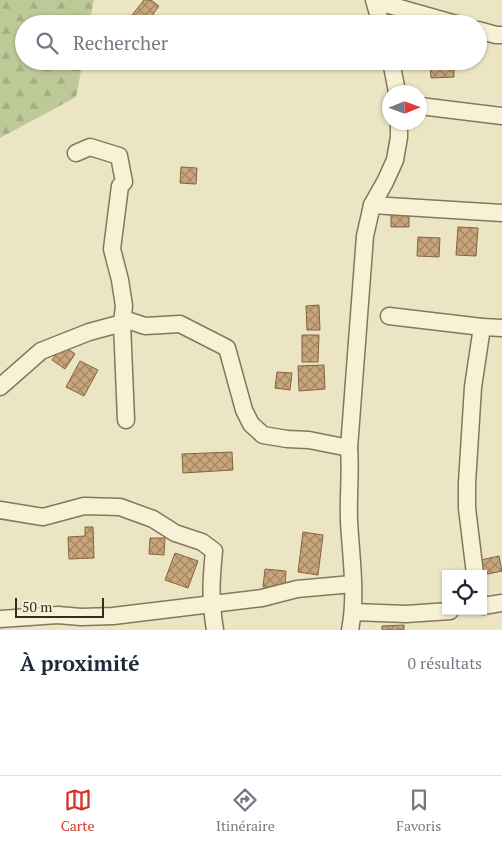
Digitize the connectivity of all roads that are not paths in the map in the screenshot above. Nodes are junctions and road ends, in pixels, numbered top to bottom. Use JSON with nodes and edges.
{"nodes":[{"id":1,"x":375,"y":0,"type":"edge"},
{"id":2,"x":379,"y":15,"type":"edge"},
{"id":3,"x":426,"y":15,"type":"edge"},
{"id":4,"x":487,"y":32,"type":"edge"},
{"id":5,"x":502,"y":35,"type":"edge"},
{"id":6,"x":393,"y":70,"type":"edge"},
{"id":7,"x":396,"y":85,"type":"edge"},
{"id":8,"x":427,"y":107,"type":"edge"},
{"id":9,"x":502,"y":116,"type":"edge"},
{"id":10,"x":399,"y":130,"type":"edge"},
{"id":11,"x":76,"y":153,"type":"dead end"},
{"id":12,"x":372,"y":205,"type":"junction"},
{"id":13,"x":502,"y":213,"type":"edge"},
{"id":14,"x":389,"y":316,"type":"dead end"},
{"id":15,"x":122,"y":323,"type":"junction"},
{"id":16,"x":482,"y":327,"type":"junction"},
{"id":17,"x":502,"y":328,"type":"edge"},
{"id":18,"x":0,"y":387,"type":"edge"},
{"id":19,"x":126,"y":420,"type":"dead end"},
{"id":20,"x":349,"y":448,"type":"junction"},
{"id":21,"x":0,"y":510,"type":"edge"},
{"id":22,"x":475,"y":570,"type":"edge"},
{"id":23,"x":352,"y":584,"type":"junction"},
{"id":24,"x":502,"y":603,"type":"edge"},
{"id":25,"x":211,"y":604,"type":"junction"},
{"id":26,"x":487,"y":605,"type":"edge"},
{"id":27,"x":354,"y":612,"type":"junction"},
{"id":28,"x":442,"y":612,"type":"edge"},
{"id":29,"x":0,"y":619,"type":"edge"},
{"id":30,"x":215,"y":630,"type":"edge"},
{"id":31,"x":350,"y":630,"type":"edge"}],
"edges":[{"from":1,"to":2,"type":"street"},
{"from":1,"to":3,"type":"street"},
{"from":4,"to":5,"type":"street"},
{"from":6,"to":7,"type":"street"},
{"from":8,"to":9,"type":"street"},
{"from":10,"to":12,"type":"street"},
{"from":11,"to":15,"type":"street"},
{"from":12,"to":13,"type":"street"},
{"from":12,"to":20,"type":"street"},
{"from":14,"to":16,"type":"street"},
{"from":15,"to":18,"type":"street"},
{"from":15,"to":19,"type":"street"},
{"from":15,"to":20,"type":"street"},
{"from":16,"to":17,"type":"street"},
{"from":16,"to":22,"type":"street"},
{"from":20,"to":23,"type":"street"},
{"from":21,"to":25,"type":"street"},
{"from":23,"to":25,"type":"street"},
{"from":23,"to":27,"type":"street"},
{"from":24,"to":26,"type":"street"},
{"from":25,"to":29,"type":"street"},
{"from":25,"to":30,"type":"street"},
{"from":27,"to":28,"type":"street"},
{"from":27,"to":31,"type":"street"}]}
